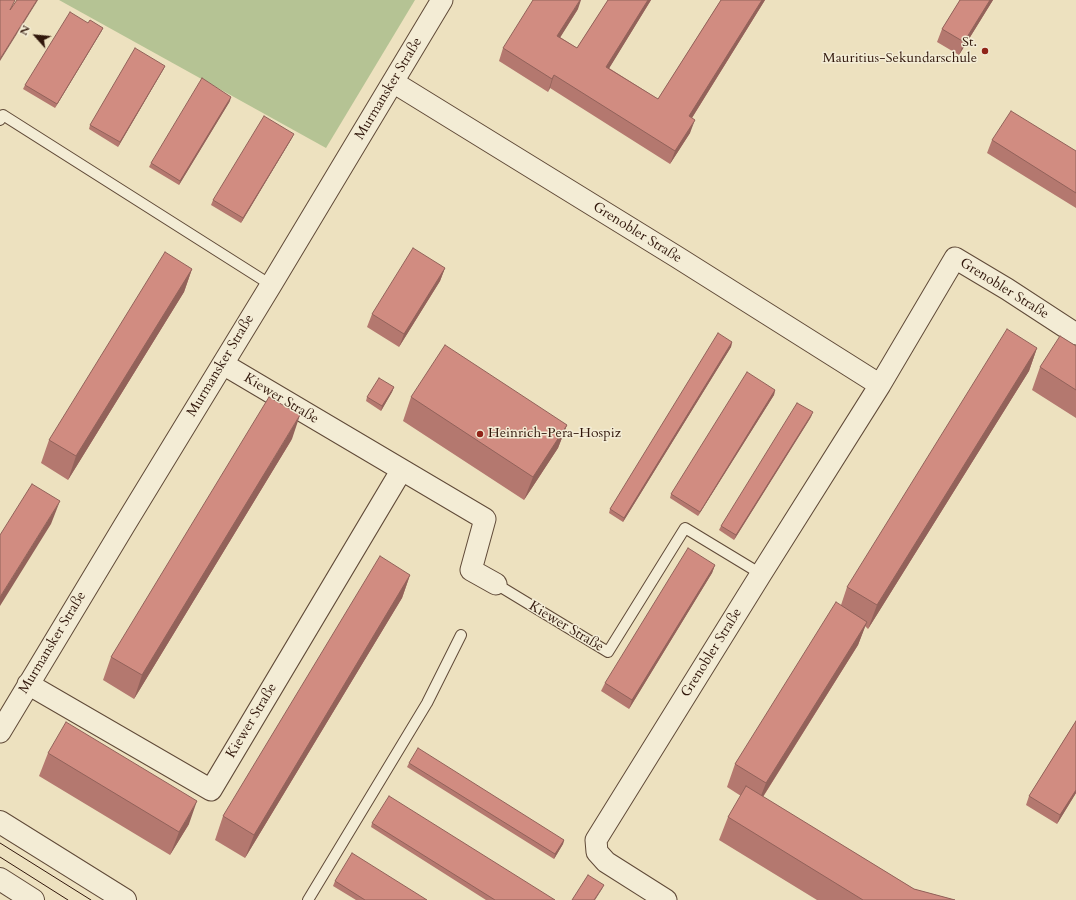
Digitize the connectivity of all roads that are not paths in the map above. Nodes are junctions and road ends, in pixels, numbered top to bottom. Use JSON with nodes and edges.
{"nodes":[{"id":1,"x":442,"y":0,"type":"edge"},
{"id":2,"x":393,"y":82,"type":"junction"},
{"id":3,"x":0,"y":120,"type":"edge"},
{"id":4,"x":272,"y":285,"type":"junction"},
{"id":5,"x":1076,"y":334,"type":"edge"},
{"id":6,"x":223,"y":364,"type":"junction"},
{"id":7,"x":880,"y":385,"type":"junction"},
{"id":8,"x":401,"y":470,"type":"junction"},
{"id":9,"x":761,"y":574,"type":"junction"},
{"id":10,"x":496,"y":584,"type":"joint"},
{"id":11,"x":461,"y":634,"type":"dead end"},
{"id":12,"x":28,"y":684,"type":"junction"},
{"id":13,"x":0,"y":732,"type":"edge"},
{"id":14,"x":0,"y":822,"type":"edge"},
{"id":15,"x":0,"y":879,"type":"edge"},
{"id":16,"x":33,"y":900,"type":"edge"},
{"id":17,"x":125,"y":900,"type":"edge"},
{"id":18,"x":308,"y":900,"type":"edge"},
{"id":19,"x":666,"y":900,"type":"edge"}],
"edges":[{"from":1,"to":2,"type":"street","name":"Murmansker Straße"},
{"from":2,"to":4,"type":"street","name":"Murmansker Straße"},
{"from":2,"to":7,"type":"street","name":"Grenobler Straße"},
{"from":3,"to":4,"type":"lane"},
{"from":4,"to":6,"type":"street","name":"Murmansker Straße"},
{"from":5,"to":7,"type":"street","name":"Grenobler Straße"},
{"from":6,"to":8,"type":"street","name":"Kiewer Straße"},
{"from":6,"to":12,"type":"street","name":"Murmansker Straße"},
{"from":7,"to":9,"type":"street","name":"Grenobler Straße"},
{"from":8,"to":10,"type":"street","name":"Kiewer Straße"},
{"from":8,"to":12,"type":"street","name":"Kiewer Straße"},
{"from":9,"to":10,"type":"lane","name":"Kiewer Straße"},
{"from":9,"to":19,"type":"street","name":"Grenobler Straße"},
{"from":11,"to":18,"type":"lane"},
{"from":12,"to":13,"type":"street","name":"Murmansker Straße"},
{"from":14,"to":17,"type":"street"},
{"from":15,"to":16,"type":"street"}]}
